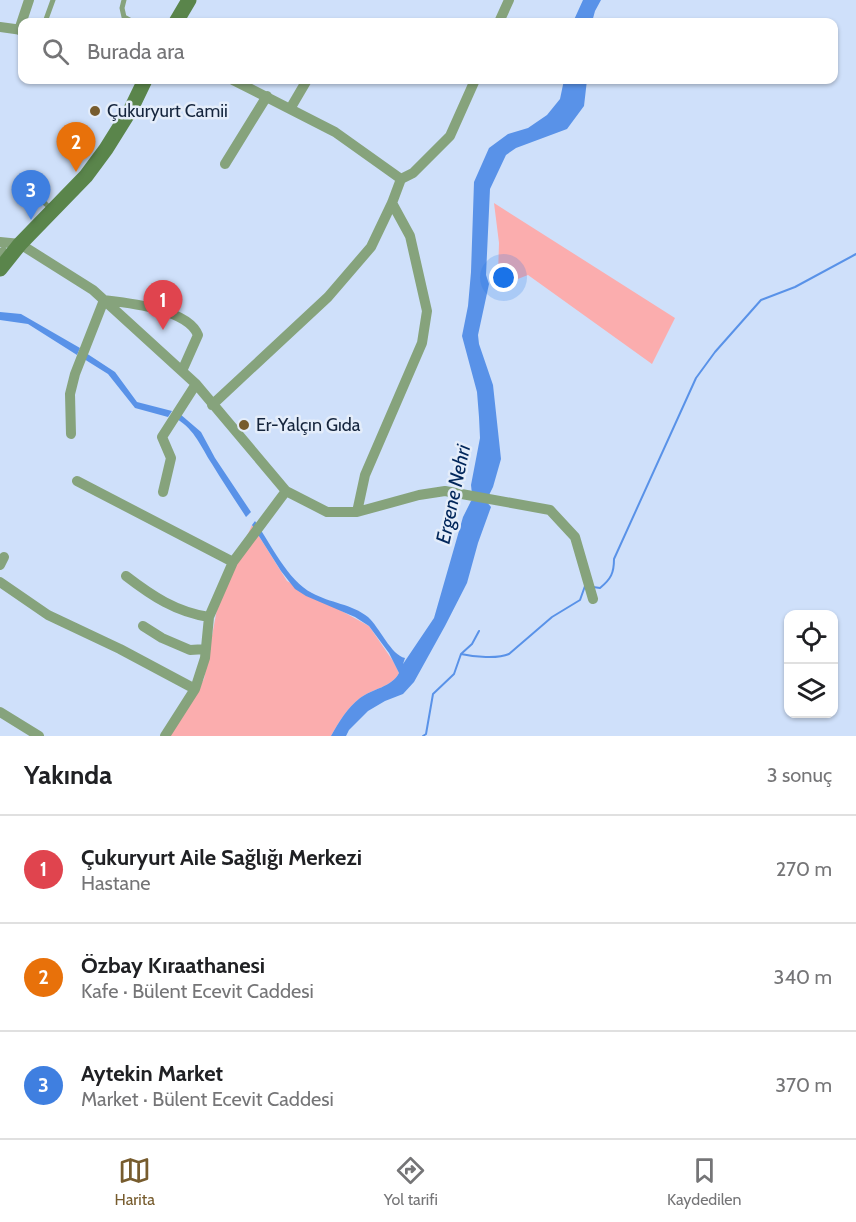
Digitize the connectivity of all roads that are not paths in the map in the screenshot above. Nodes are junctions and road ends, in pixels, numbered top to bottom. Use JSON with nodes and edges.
{"nodes":[{"id":1,"x":29,"y":0,"type":"edge"},
{"id":2,"x":53,"y":0,"type":"edge"},
{"id":3,"x":124,"y":0,"type":"edge"},
{"id":4,"x":189,"y":0,"type":"edge"},
{"id":5,"x":509,"y":0,"type":"edge"},
{"id":6,"x":24,"y":18,"type":"edge"},
{"id":7,"x":46,"y":18,"type":"edge"},
{"id":8,"x":126,"y":18,"type":"edge"},
{"id":9,"x":178,"y":18,"type":"edge"},
{"id":10,"x":501,"y":18,"type":"edge"},
{"id":11,"x":0,"y":27,"type":"edge"},
{"id":12,"x":18,"y":30,"type":"edge"},
{"id":13,"x":143,"y":84,"type":"edge"},
{"id":14,"x":242,"y":84,"type":"edge"},
{"id":15,"x":305,"y":84,"type":"edge"},
{"id":16,"x":473,"y":84,"type":"edge"},
{"id":17,"x":267,"y":96,"type":"junction"},
{"id":18,"x":290,"y":109,"type":"junction"},
{"id":19,"x":225,"y":164,"type":"dead end"},
{"id":20,"x":401,"y":179,"type":"junction"},
{"id":21,"x":23,"y":194,"type":"dead end"},
{"id":22,"x":392,"y":203,"type":"junction"},
{"id":23,"x":52,"y":210,"type":"junction"},
{"id":24,"x":20,"y":244,"type":"junction"},
{"id":25,"x":2,"y":255,"type":"edge"},
{"id":26,"x":104,"y":300,"type":"junction"},
{"id":27,"x":182,"y":370,"type":"junction"},
{"id":28,"x":196,"y":384,"type":"junction"},
{"id":29,"x":212,"y":405,"type":"junction"},
{"id":30,"x":71,"y":434,"type":"dead end"},
{"id":31,"x":76,"y":481,"type":"dead end"},
{"id":32,"x":286,"y":491,"type":"junction"},
{"id":33,"x":163,"y":492,"type":"dead end"},
{"id":34,"x":357,"y":512,"type":"junction"},
{"id":35,"x":233,"y":562,"type":"junction"},
{"id":36,"x":126,"y":576,"type":"dead end"},
{"id":37,"x":0,"y":582,"type":"edge"},
{"id":38,"x":593,"y":599,"type":"dead end"},
{"id":39,"x":209,"y":617,"type":"junction"},
{"id":40,"x":143,"y":626,"type":"dead end"},
{"id":41,"x":206,"y":649,"type":"junction"},
{"id":42,"x":195,"y":689,"type":"junction"},
{"id":43,"x":0,"y":712,"type":"edge"},
{"id":44,"x":39,"y":736,"type":"edge"},
{"id":45,"x":165,"y":736,"type":"edge"}],
"edges":[{"from":1,"to":6,"type":"street"},
{"from":2,"to":7,"type":"lane"},
{"from":3,"to":8,"type":"lane"},
{"from":4,"to":9,"type":"main road"},
{"from":5,"to":10,"type":"street"},
{"from":11,"to":12,"type":"street"},
{"from":13,"to":23,"type":"main road"},
{"from":14,"to":17,"type":"street"},
{"from":15,"to":18,"type":"street"},
{"from":16,"to":20,"type":"street"},
{"from":17,"to":18,"type":"street"},
{"from":17,"to":19,"type":"street"},
{"from":18,"to":20,"type":"street"},
{"from":20,"to":22,"type":"street"},
{"from":21,"to":23,"type":"lane"},
{"from":22,"to":29,"type":"street"},
{"from":22,"to":34,"type":"street"},
{"from":23,"to":24,"type":"main road"},
{"from":24,"to":25,"type":"main road"},
{"from":24,"to":26,"type":"street"},
{"from":26,"to":27,"type":"street"},
{"from":26,"to":27,"type":"street"},
{"from":26,"to":30,"type":"street"},
{"from":27,"to":28,"type":"street"},
{"from":28,"to":29,"type":"street"},
{"from":28,"to":33,"type":"street"},
{"from":29,"to":32,"type":"street"},
{"from":31,"to":35,"type":"street"},
{"from":32,"to":34,"type":"street"},
{"from":32,"to":35,"type":"street"},
{"from":34,"to":38,"type":"street"},
{"from":35,"to":39,"type":"street"},
{"from":36,"to":39,"type":"street"},
{"from":37,"to":42,"type":"street"},
{"from":39,"to":41,"type":"street"},
{"from":40,"to":41,"type":"street"},
{"from":41,"to":42,"type":"street"},
{"from":42,"to":45,"type":"street"},
{"from":43,"to":44,"type":"street"}]}
